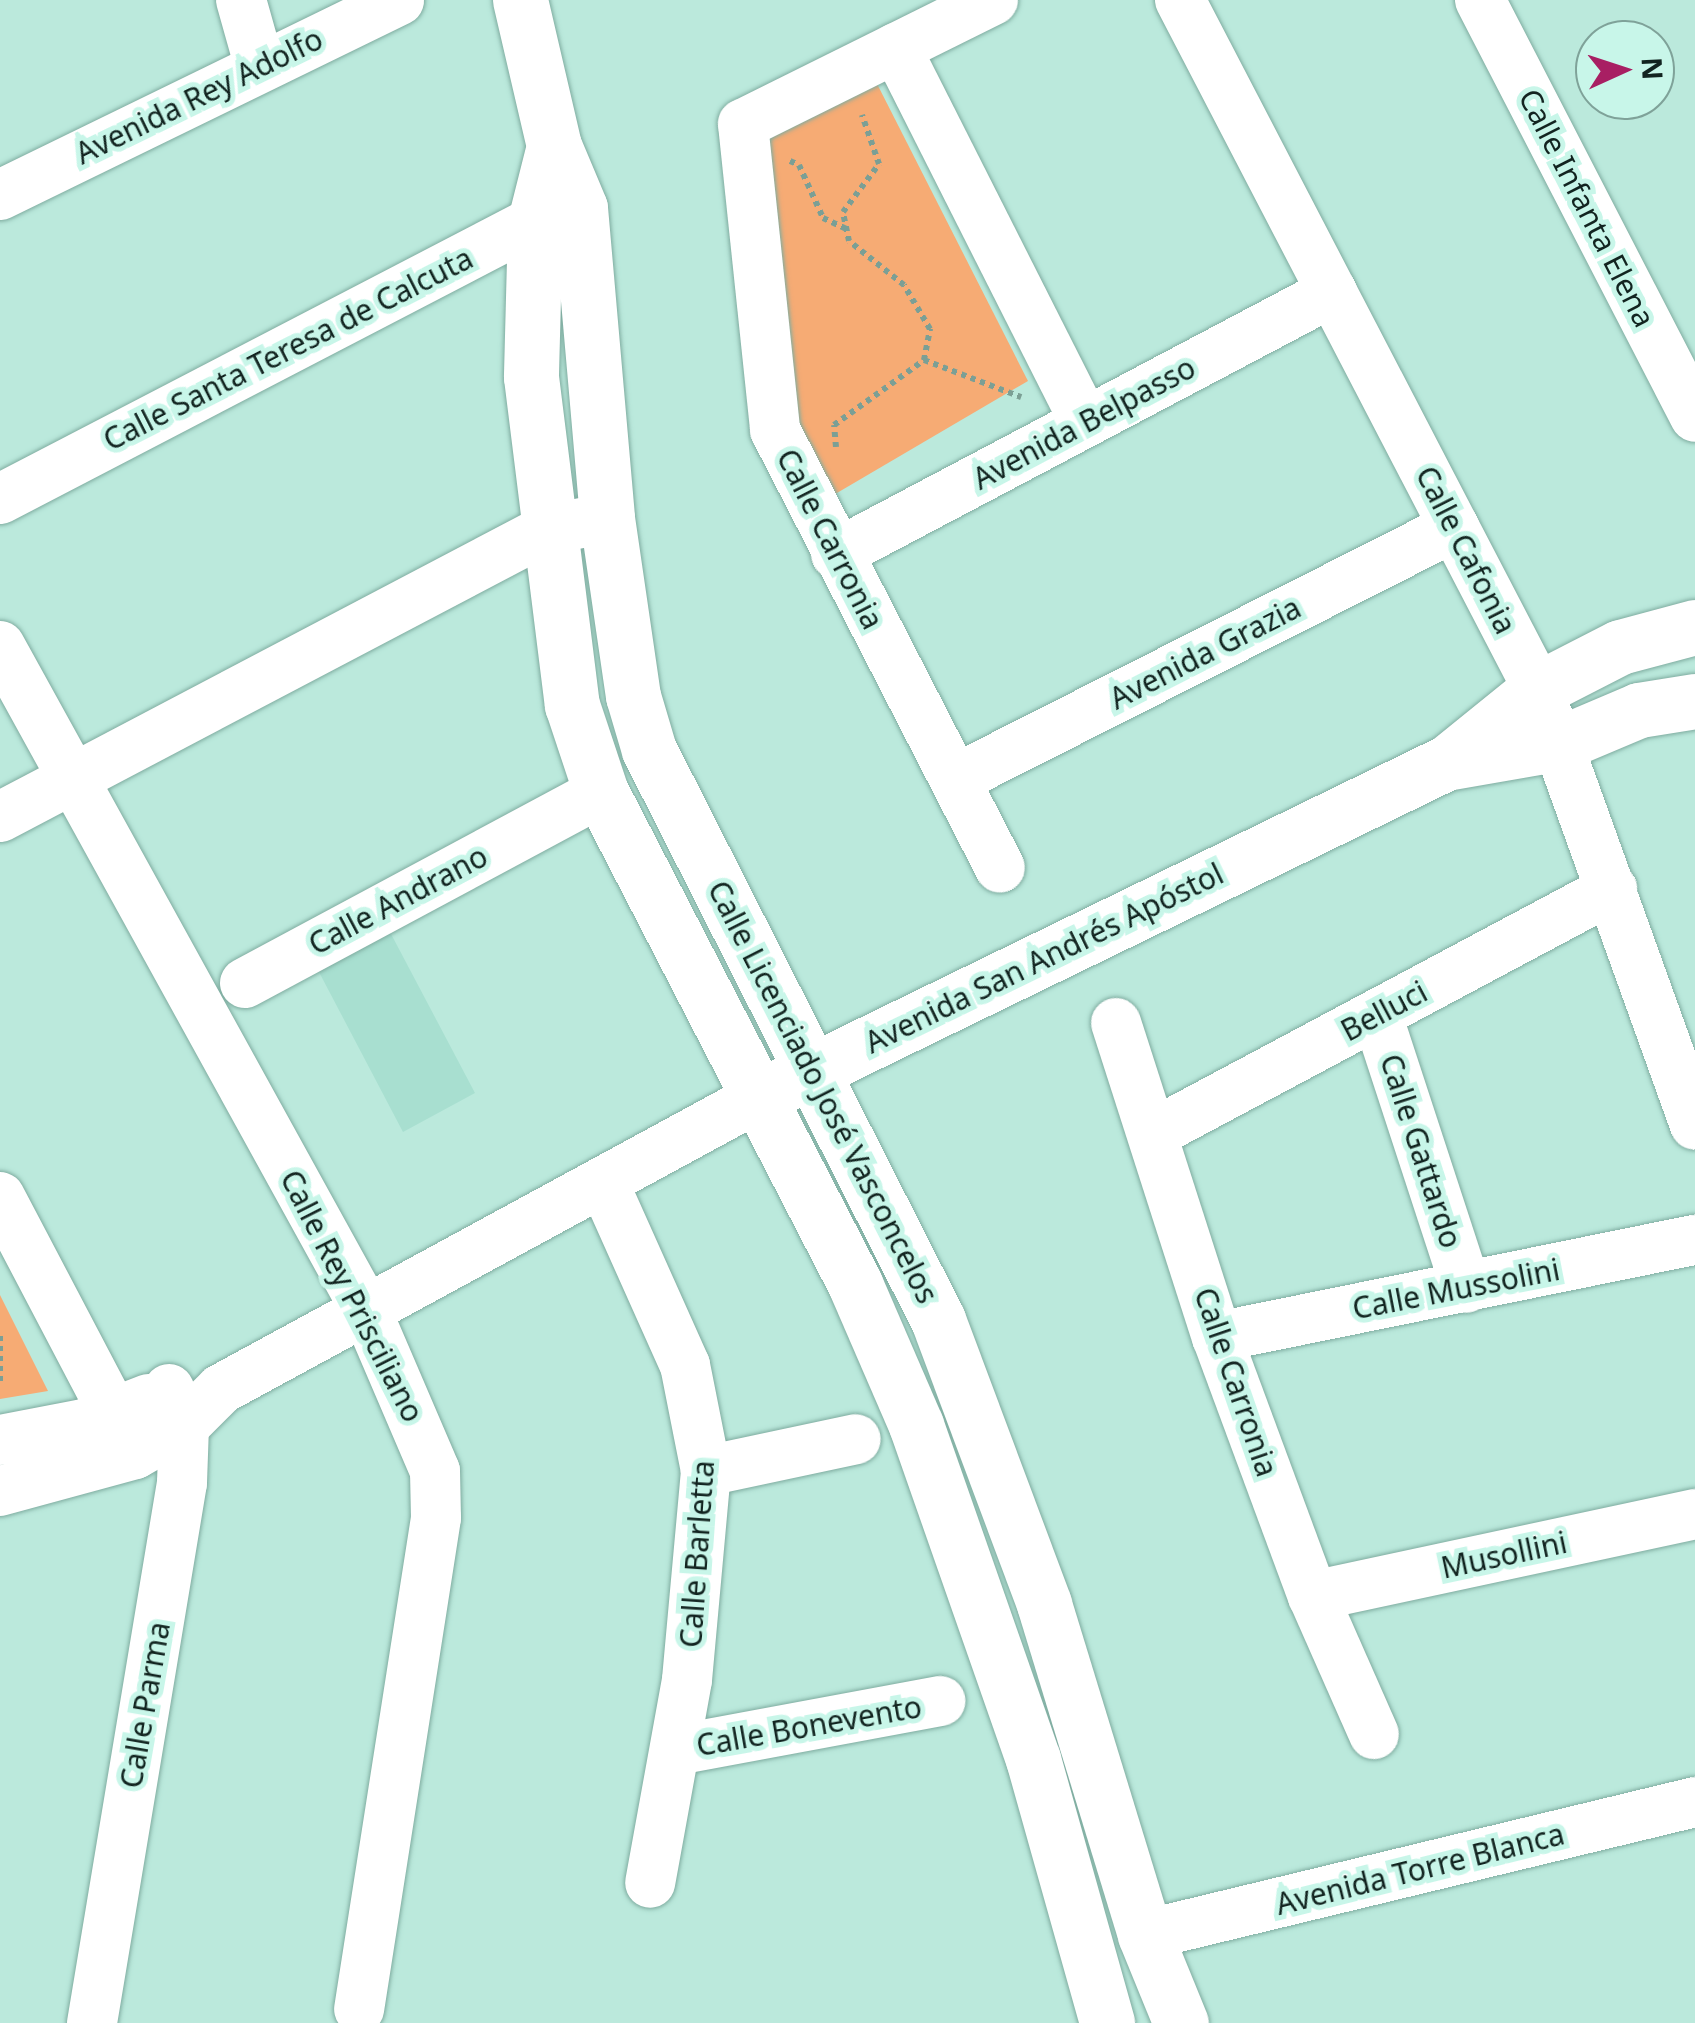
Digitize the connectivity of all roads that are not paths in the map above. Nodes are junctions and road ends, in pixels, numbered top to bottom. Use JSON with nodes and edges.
{"nodes":[{"id":1,"x":241,"y":0,"type":"edge"},
{"id":2,"x":399,"y":0,"type":"edge"},
{"id":3,"x":520,"y":0,"type":"edge"},
{"id":4,"x":993,"y":0,"type":"edge"},
{"id":5,"x":1180,"y":0,"type":"edge"},
{"id":6,"x":1480,"y":0,"type":"edge"},
{"id":7,"x":896,"y":48,"type":"junction"},
{"id":8,"x":259,"y":64,"type":"junction"},
{"id":9,"x":2,"y":183,"type":"edge"},
{"id":10,"x":557,"y":214,"type":"junction"},
{"id":11,"x":1332,"y":292,"type":"junction"},
{"id":12,"x":1695,"y":416,"type":"edge"},
{"id":13,"x":1085,"y":422,"type":"junction"},
{"id":14,"x":0,"y":500,"type":"edge"},
{"id":15,"x":607,"y":518,"type":"junction"},
{"id":16,"x":1454,"y":527,"type":"junction"},
{"id":17,"x":546,"y":530,"type":"junction"},
{"id":18,"x":836,"y":554,"type":"junction"},
{"id":19,"x":1695,"y":627,"type":"edge"},
{"id":20,"x":0,"y":646,"type":"edge"},
{"id":21,"x":1538,"y":689,"type":"junction"},
{"id":22,"x":1695,"y":701,"type":"edge"},
{"id":23,"x":1561,"y":743,"type":"junction"},
{"id":24,"x":1448,"y":762,"type":"junction"},
{"id":25,"x":72,"y":777,"type":"junction"},
{"id":26,"x":956,"y":779,"type":"junction"},
{"id":27,"x":601,"y":792,"type":"junction"},
{"id":28,"x":0,"y":817,"type":"edge"},
{"id":29,"x":1000,"y":866,"type":"dead end"},
{"id":30,"x":1612,"y":889,"type":"junction"},
{"id":31,"x":244,"y":983,"type":"dead end"},
{"id":32,"x":1377,"y":1015,"type":"junction"},
{"id":33,"x":1116,"y":1024,"type":"dead end"},
{"id":34,"x":816,"y":1070,"type":"junction"},
{"id":35,"x":757,"y":1098,"type":"junction"},
{"id":36,"x":1695,"y":1125,"type":"edge"},
{"id":37,"x":1156,"y":1132,"type":"junction"},
{"id":38,"x":603,"y":1182,"type":"junction"},
{"id":39,"x":0,"y":1197,"type":"edge"},
{"id":40,"x":1695,"y":1240,"type":"edge"},
{"id":41,"x":1466,"y":1288,"type":"junction"},
{"id":42,"x":366,"y":1310,"type":"junction"},
{"id":43,"x":1216,"y":1337,"type":"junction"},
{"id":44,"x":176,"y":1408,"type":"junction"},
{"id":45,"x":127,"y":1434,"type":"junction"},
{"id":46,"x":0,"y":1440,"type":"edge"},
{"id":47,"x":856,"y":1440,"type":"dead end"},
{"id":48,"x":706,"y":1471,"type":"junction"},
{"id":49,"x":0,"y":1491,"type":"edge"},
{"id":50,"x":1695,"y":1514,"type":"edge"},
{"id":51,"x":1313,"y":1596,"type":"junction"},
{"id":52,"x":942,"y":1701,"type":"dead end"},
{"id":53,"x":1374,"y":1734,"type":"dead end"},
{"id":54,"x":676,"y":1750,"type":"junction"},
{"id":55,"x":1695,"y":1802,"type":"edge"},
{"id":56,"x":1122,"y":1862,"type":"junction"},
{"id":57,"x":650,"y":1883,"type":"dead end"},
{"id":58,"x":1066,"y":1883,"type":"junction"},
{"id":59,"x":1145,"y":1936,"type":"junction"},
{"id":60,"x":358,"y":2009,"type":"dead end"},
{"id":61,"x":92,"y":2023,"type":"edge"},
{"id":62,"x":1107,"y":2023,"type":"edge"},
{"id":63,"x":1181,"y":2023,"type":"edge"}],
"edges":[{"from":1,"to":8,"type":"street"},
{"from":2,"to":8,"type":"street","name":"Avenida Rey Adolfo"},
{"from":3,"to":10,"type":"street","name":"Calle Licenciado José Vasconcelos"},
{"from":4,"to":7,"type":"street"},
{"from":5,"to":11,"type":"street","name":"Calle Cafonia"},
{"from":6,"to":12,"type":"street","name":"Calle Infanta Elena"},
{"from":7,"to":13,"type":"street"},
{"from":7,"to":18,"type":"street","name":"Calle Carronia"},
{"from":8,"to":9,"type":"street","name":"Avenida Rey Adolfo"},
{"from":10,"to":14,"type":"street","name":"Calle Santa Teresa de Calcuta"},
{"from":10,"to":15,"type":"street","name":"Calle Licenciado José Vasconcelos"},
{"from":10,"to":17,"type":"street","name":"Calle Licenciado José Vasconcelos"},
{"from":11,"to":13,"type":"street","name":"Avenida Belpasso"},
{"from":11,"to":16,"type":"street","name":"Calle Cafonia"},
{"from":13,"to":18,"type":"street","name":"Avenida Belpasso"},
{"from":15,"to":17,"type":"street"},
{"from":15,"to":34,"type":"street","name":"Calle Licenciado José Vasconcelos"},
{"from":16,"to":21,"type":"street","name":"Calle Cafonia"},
{"from":16,"to":26,"type":"street","name":"Avenida Grazia"},
{"from":17,"to":25,"type":"street"},
{"from":17,"to":27,"type":"street","name":"Calle Licenciado José Vasconcelos"},
{"from":18,"to":26,"type":"street","name":"Calle Carronia"},
{"from":19,"to":21,"type":"street","name":"Avenida San Andrés Apóstol"},
{"from":20,"to":25,"type":"street","name":"Calle Rey Prisciliano"},
{"from":21,"to":23,"type":"street","name":"Calle Cafonia"},
{"from":21,"to":24,"type":"street","name":"Avenida San Andrés Apóstol"},
{"from":22,"to":23,"type":"street","name":"Avenida San Andrés Apóstol"},
{"from":23,"to":24,"type":"street","name":"Avenida San Andrés Apóstol"},
{"from":23,"to":30,"type":"street","name":"Calle Cafonia"},
{"from":24,"to":34,"type":"street","name":"Avenida San Andrés Apóstol"},
{"from":25,"to":28,"type":"street"},
{"from":25,"to":42,"type":"street","name":"Calle Rey Prisciliano"},
{"from":26,"to":29,"type":"street","name":"Calle Carronia"},
{"from":27,"to":31,"type":"street","name":"Calle Andrano"},
{"from":27,"to":35,"type":"street","name":"Calle Licenciado José Vasconcelos"},
{"from":30,"to":32,"type":"street","name":"Belluci"},
{"from":30,"to":36,"type":"street","name":"Calle Cafonia"},
{"from":32,"to":37,"type":"street","name":"Belluci"},
{"from":32,"to":41,"type":"street","name":"Calle Gattardo"},
{"from":33,"to":37,"type":"street","name":"Calle Carronia"},
{"from":34,"to":35,"type":"street","name":"Avenida San Andrés Apóstol"},
{"from":34,"to":56,"type":"street","name":"Calle Licenciado José Vasconcelos"},
{"from":35,"to":38,"type":"street","name":"Avenida San Andrés Apóstol"},
{"from":35,"to":58,"type":"street","name":"Calle Licenciado José Vasconcelos"},
{"from":37,"to":43,"type":"street","name":"Calle Carronia"},
{"from":38,"to":42,"type":"street","name":"Avenida San Andrés Apóstol"},
{"from":38,"to":48,"type":"street","name":"Calle Barletta"},
{"from":39,"to":45,"type":"street"},
{"from":40,"to":41,"type":"street","name":"Calle Mussolini"},
{"from":41,"to":43,"type":"street","name":"Calle Mussolini"},
{"from":42,"to":44,"type":"street","name":"Avenida San Andrés Apóstol"},
{"from":42,"to":60,"type":"street","name":"Calle Rey Prisciliano"},
{"from":43,"to":51,"type":"street","name":"Calle Carronia"},
{"from":44,"to":45,"type":"street","name":"Avenida San Andrés Apóstol"},
{"from":44,"to":61,"type":"street","name":"Calle Parma"},
{"from":45,"to":46,"type":"street","name":"Avenida San Andrés Apóstol"},
{"from":45,"to":49,"type":"street","name":"Avenida San Andrés Apóstol"},
{"from":47,"to":48,"type":"street"},
{"from":48,"to":54,"type":"street","name":"Calle Barletta"},
{"from":50,"to":51,"type":"street","name":"Musollini"},
{"from":51,"to":53,"type":"street","name":"Calle Carronia"},
{"from":52,"to":54,"type":"street","name":"Calle Bonevento"},
{"from":54,"to":57,"type":"street","name":"Calle Barletta"},
{"from":55,"to":59,"type":"street","name":"Avenida Torre Blanca"},
{"from":56,"to":58,"type":"street"},
{"from":56,"to":59,"type":"street","name":"Calle Licenciado José Vasconcelos"},
{"from":58,"to":62,"type":"street","name":"Calle Licenciado José Vasconcelos"},
{"from":59,"to":63,"type":"street","name":"Calle Licenciado José Vasconcelos"}]}
